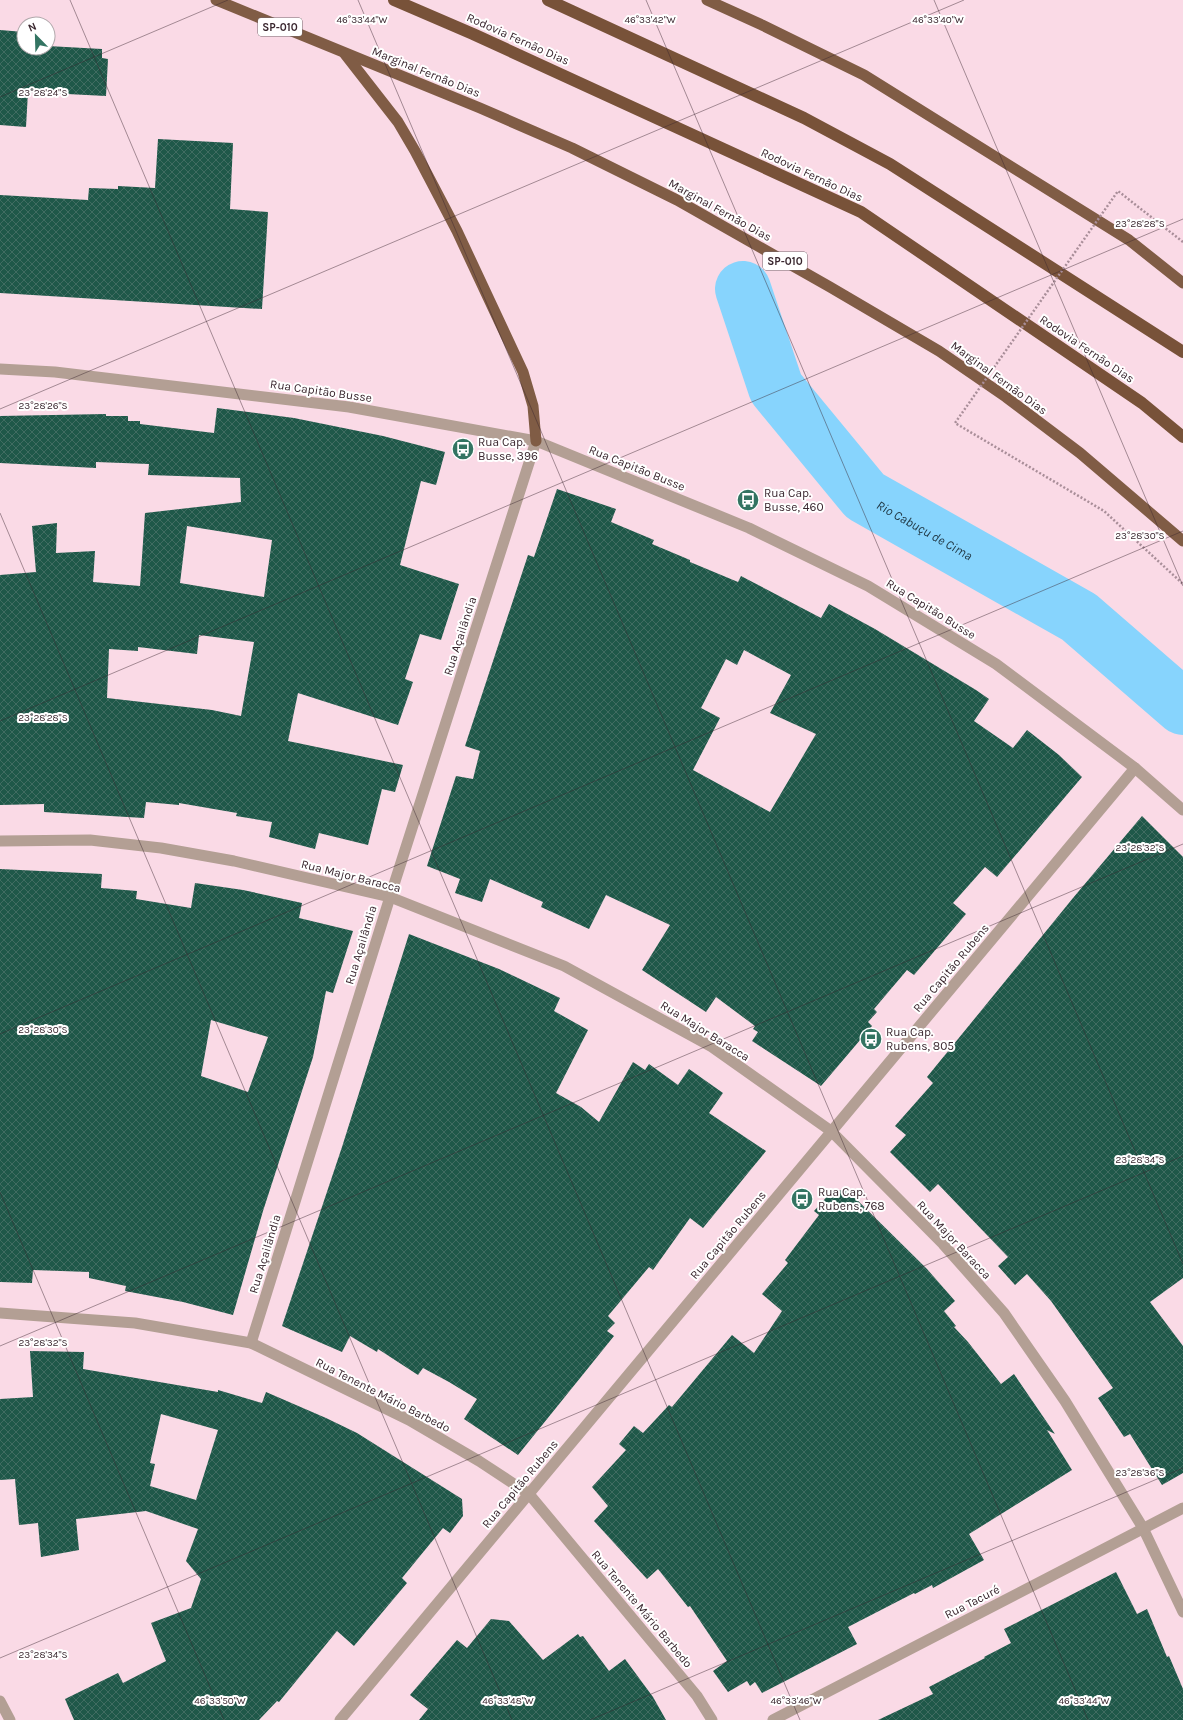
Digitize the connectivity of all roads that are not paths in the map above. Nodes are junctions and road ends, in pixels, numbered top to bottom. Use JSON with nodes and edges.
{"nodes":[{"id":1,"x":216,"y":0,"type":"edge"},
{"id":2,"x":394,"y":0,"type":"edge"},
{"id":3,"x":548,"y":0,"type":"edge"},
{"id":4,"x":707,"y":0,"type":"edge"},
{"id":5,"x":344,"y":53,"type":"junction"},
{"id":6,"x":1183,"y":283,"type":"edge"},
{"id":7,"x":1183,"y":352,"type":"edge"},
{"id":8,"x":0,"y":369,"type":"edge"},
{"id":9,"x":1183,"y":437,"type":"edge"},
{"id":10,"x":536,"y":441,"type":"junction"},
{"id":11,"x":1183,"y":541,"type":"edge"},
{"id":12,"x":1135,"y":768,"type":"junction"},
{"id":13,"x":1183,"y":810,"type":"edge"},
{"id":14,"x":0,"y":841,"type":"edge"},
{"id":15,"x":390,"y":897,"type":"junction"},
{"id":16,"x":831,"y":1131,"type":"junction"},
{"id":17,"x":0,"y":1313,"type":"edge"},
{"id":18,"x":251,"y":1343,"type":"junction"},
{"id":19,"x":529,"y":1494,"type":"junction"},
{"id":20,"x":1183,"y":1508,"type":"edge"},
{"id":21,"x":1143,"y":1528,"type":"junction"},
{"id":22,"x":1183,"y":1612,"type":"edge"},
{"id":23,"x":0,"y":1701,"type":"edge"},
{"id":24,"x":10,"y":1720,"type":"edge"},
{"id":25,"x":340,"y":1720,"type":"edge"},
{"id":26,"x":712,"y":1720,"type":"edge"},
{"id":27,"x":773,"y":1720,"type":"edge"}],
"edges":[{"from":1,"to":5,"type":"highway","name":"Marginal Fernão Dias","number":"SP-010"},
{"from":2,"to":9,"type":"highway","name":"Rodovia Fernão Dias"},
{"from":3,"to":7,"type":"highway"},
{"from":4,"to":6,"type":"highway"},
{"from":5,"to":10,"type":"highway"},
{"from":5,"to":11,"type":"highway","name":"Marginal Fernão Dias","number":"SP-010"},
{"from":8,"to":10,"type":"street","name":"Rua Capitão Busse"},
{"from":10,"to":12,"type":"street","name":"Rua Capitão Busse"},
{"from":10,"to":15,"type":"street","name":"Rua Açailândia"},
{"from":12,"to":13,"type":"street","name":"Rua Capitão Busse"},
{"from":12,"to":16,"type":"street","name":"Rua Capitão Rubens"},
{"from":14,"to":15,"type":"street","name":"Rua Major Baracca"},
{"from":15,"to":16,"type":"street","name":"Rua Major Baracca"},
{"from":15,"to":18,"type":"street","name":"Rua Açailândia"},
{"from":16,"to":19,"type":"street","name":"Rua Capitão Rubens"},
{"from":16,"to":21,"type":"street","name":"Rua Major Baracca"},
{"from":17,"to":18,"type":"street","name":"Rua Tenente Mário Barbedo"},
{"from":18,"to":19,"type":"street","name":"Rua Tenente Mário Barbedo"},
{"from":19,"to":25,"type":"street","name":"Rua Capitão Rubens"},
{"from":19,"to":26,"type":"street","name":"Rua Tenente Mário Barbedo"},
{"from":20,"to":21,"type":"street","name":"Rua Tacuré"},
{"from":21,"to":22,"type":"street","name":"Rua Major Baracca"},
{"from":21,"to":27,"type":"street","name":"Rua Tacuré"},
{"from":23,"to":24,"type":"street"}]}
